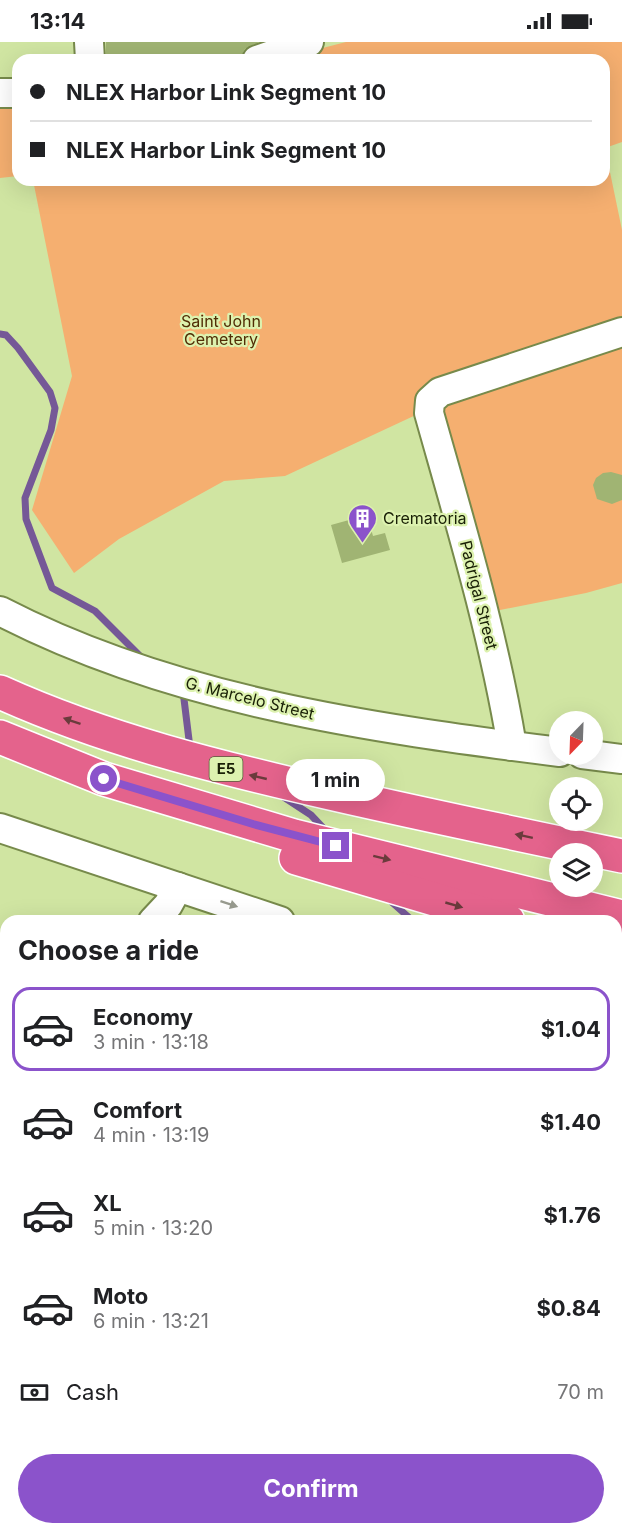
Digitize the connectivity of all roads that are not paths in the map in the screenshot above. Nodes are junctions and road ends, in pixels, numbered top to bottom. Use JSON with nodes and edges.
{"nodes":[{"id":1,"x":309,"y":42,"type":"edge"},
{"id":2,"x":263,"y":53,"type":"edge"},
{"id":3,"x":622,"y":332,"type":"edge"},
{"id":4,"x":0,"y":611,"type":"edge"},
{"id":5,"x":0,"y":692,"type":"edge"},
{"id":6,"x":0,"y":737,"type":"edge"},
{"id":7,"x":512,"y":746,"type":"junction"},
{"id":8,"x":549,"y":751,"type":"edge"},
{"id":9,"x":603,"y":757,"type":"edge"},
{"id":10,"x":622,"y":759,"type":"edge"},
{"id":11,"x":104,"y":779,"type":"junction"},
{"id":12,"x":0,"y":828,"type":"edge"},
{"id":13,"x":622,"y":856,"type":"edge"},
{"id":14,"x":178,"y":887,"type":"junction"},
{"id":15,"x":159,"y":915,"type":"edge"},
{"id":16,"x":262,"y":915,"type":"edge"},
{"id":17,"x":488,"y":915,"type":"edge"},
{"id":18,"x":618,"y":915,"type":"edge"}],
"edges":[{"from":1,"to":2,"type":"street"},
{"from":3,"to":7,"type":"street","name":"Padrigal Street"},
{"from":4,"to":7,"type":"street","name":"G. Marcelo Street"},
{"from":13,"to":5,"type":"highway","number":"E5","one_way":true},
{"from":6,"to":11,"type":"highway"},
{"from":7,"to":8,"type":"street","name":"G. Marcelo Street"},
{"from":9,"to":10,"type":"street"},
{"from":11,"to":17,"type":"highway","one_way":true},
{"from":11,"to":18,"type":"highway","one_way":true},
{"from":12,"to":14,"type":"street"},
{"from":14,"to":15,"type":"street"},
{"from":14,"to":16,"type":"street","one_way":true}]}
